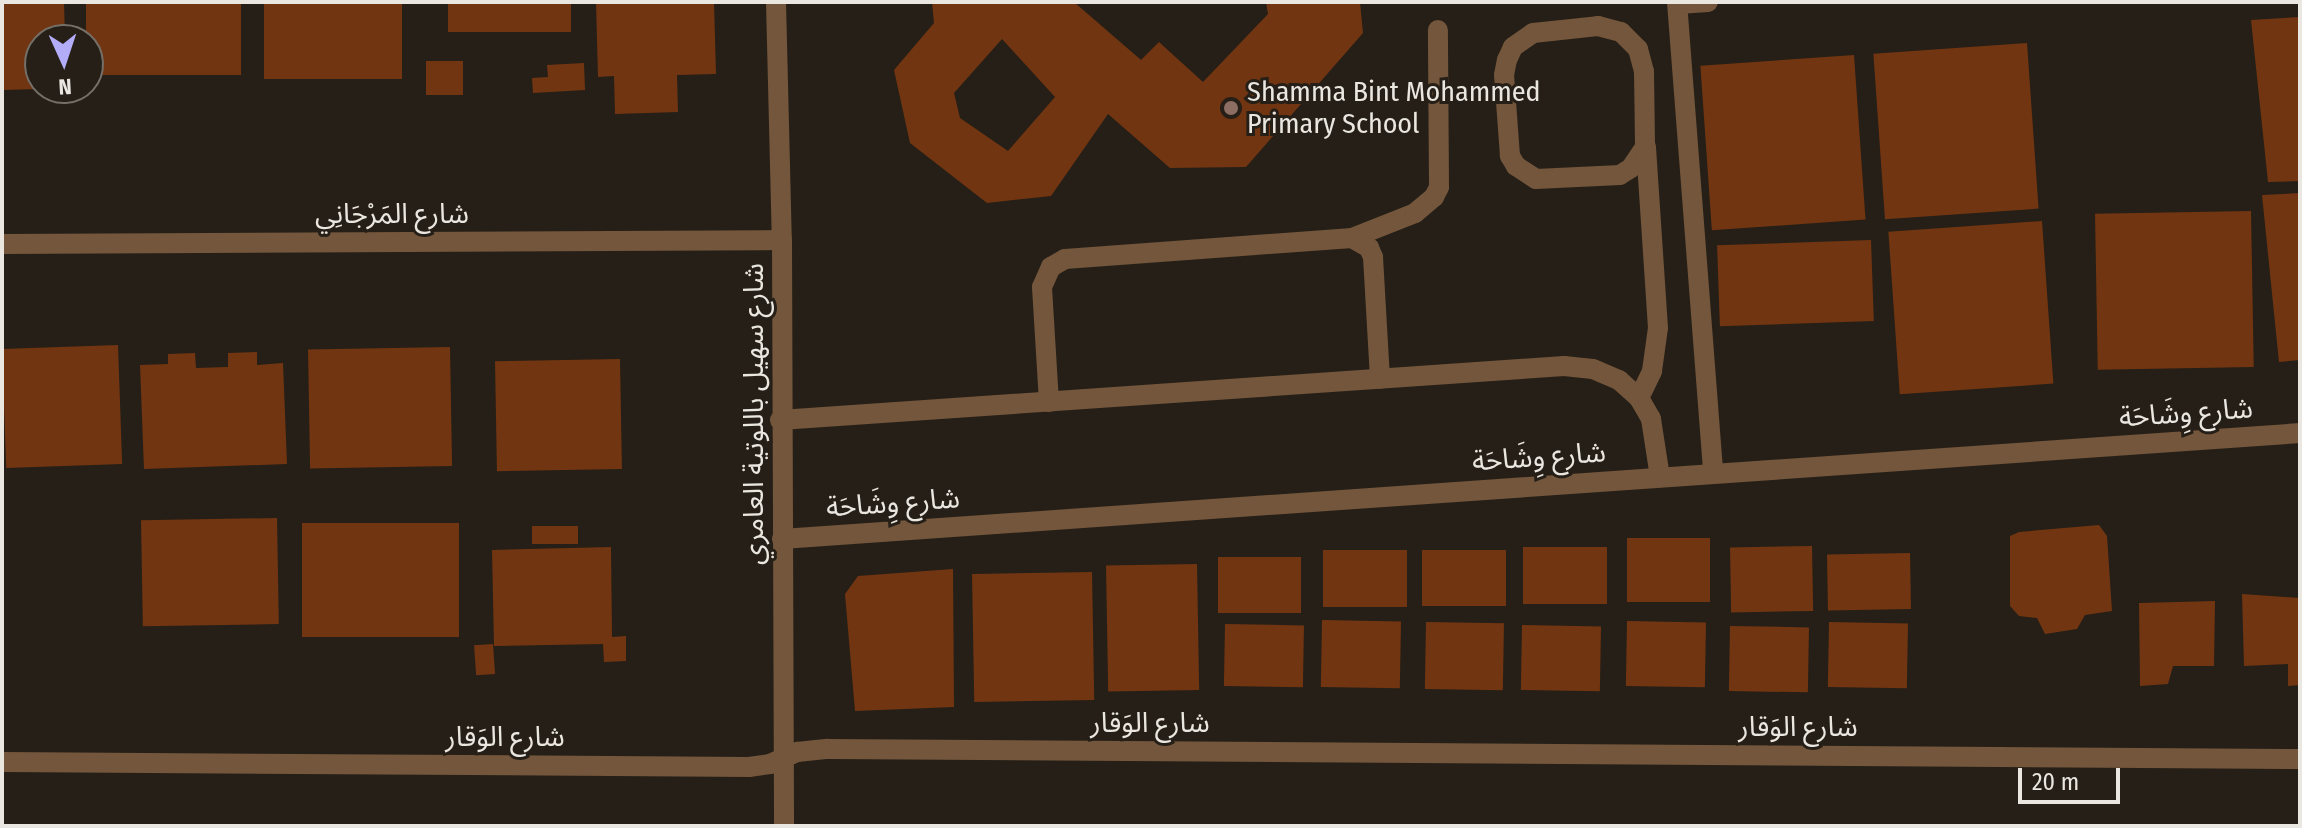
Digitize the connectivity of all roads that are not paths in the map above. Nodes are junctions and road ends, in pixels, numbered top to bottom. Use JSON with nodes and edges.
{"nodes":[{"id":1,"x":776,"y":2,"type":"edge"},
{"id":2,"x":1708,"y":2,"type":"edge"},
{"id":3,"x":1678,"y":3,"type":"edge"},
{"id":4,"x":1438,"y":30,"type":"dead end"},
{"id":5,"x":1645,"y":134,"type":"junction"},
{"id":6,"x":1352,"y":238,"type":"junction"},
{"id":7,"x":782,"y":240,"type":"junction"},
{"id":8,"x":2,"y":244,"type":"edge"},
{"id":9,"x":1380,"y":379,"type":"junction"},
{"id":10,"x":1639,"y":398,"type":"junction"},
{"id":11,"x":1049,"y":402,"type":"junction"},
{"id":12,"x":780,"y":420,"type":"junction"},
{"id":13,"x":2300,"y":433,"type":"edge"},
{"id":14,"x":1713,"y":474,"type":"junction"},
{"id":15,"x":1660,"y":477,"type":"junction"},
{"id":16,"x":782,"y":539,"type":"junction"},
{"id":17,"x":784,"y":758,"type":"junction"},
{"id":18,"x":2300,"y":759,"type":"edge"},
{"id":19,"x":2,"y":762,"type":"edge"},
{"id":20,"x":784,"y":826,"type":"edge"}],
"edges":[{"from":1,"to":7,"type":"street","name":"شارع سهيل باللوتية العامري"},
{"from":2,"to":3,"type":"street"},
{"from":3,"to":14,"type":"street"},
{"from":4,"to":6,"type":"street"},
{"from":5,"to":5,"type":"street"},
{"from":5,"to":10,"type":"street"},
{"from":6,"to":9,"type":"street"},
{"from":6,"to":11,"type":"street"},
{"from":7,"to":8,"type":"street","name":"شارع المَرْجَانِي"},
{"from":7,"to":12,"type":"street","name":"شارع سهيل باللوتية العامري"},
{"from":9,"to":10,"type":"street"},
{"from":9,"to":11,"type":"street"},
{"from":10,"to":15,"type":"street"},
{"from":11,"to":12,"type":"street"},
{"from":12,"to":16,"type":"street","name":"شارع سهيل باللوتية العامري"},
{"from":13,"to":14,"type":"street","name":"شارع وِشَاحَة"},
{"from":14,"to":15,"type":"street","name":"شارع وِشَاحَة"},
{"from":15,"to":16,"type":"street","name":"شارع وِشَاحَة"},
{"from":16,"to":17,"type":"street","name":"شارع سهيل باللوتية العامري"},
{"from":17,"to":18,"type":"street","name":"شارع الوَقار"},
{"from":17,"to":19,"type":"street","name":"شارع الوَقار"},
{"from":17,"to":20,"type":"street","name":"شارع سهيل باللوتية العامري"}]}
